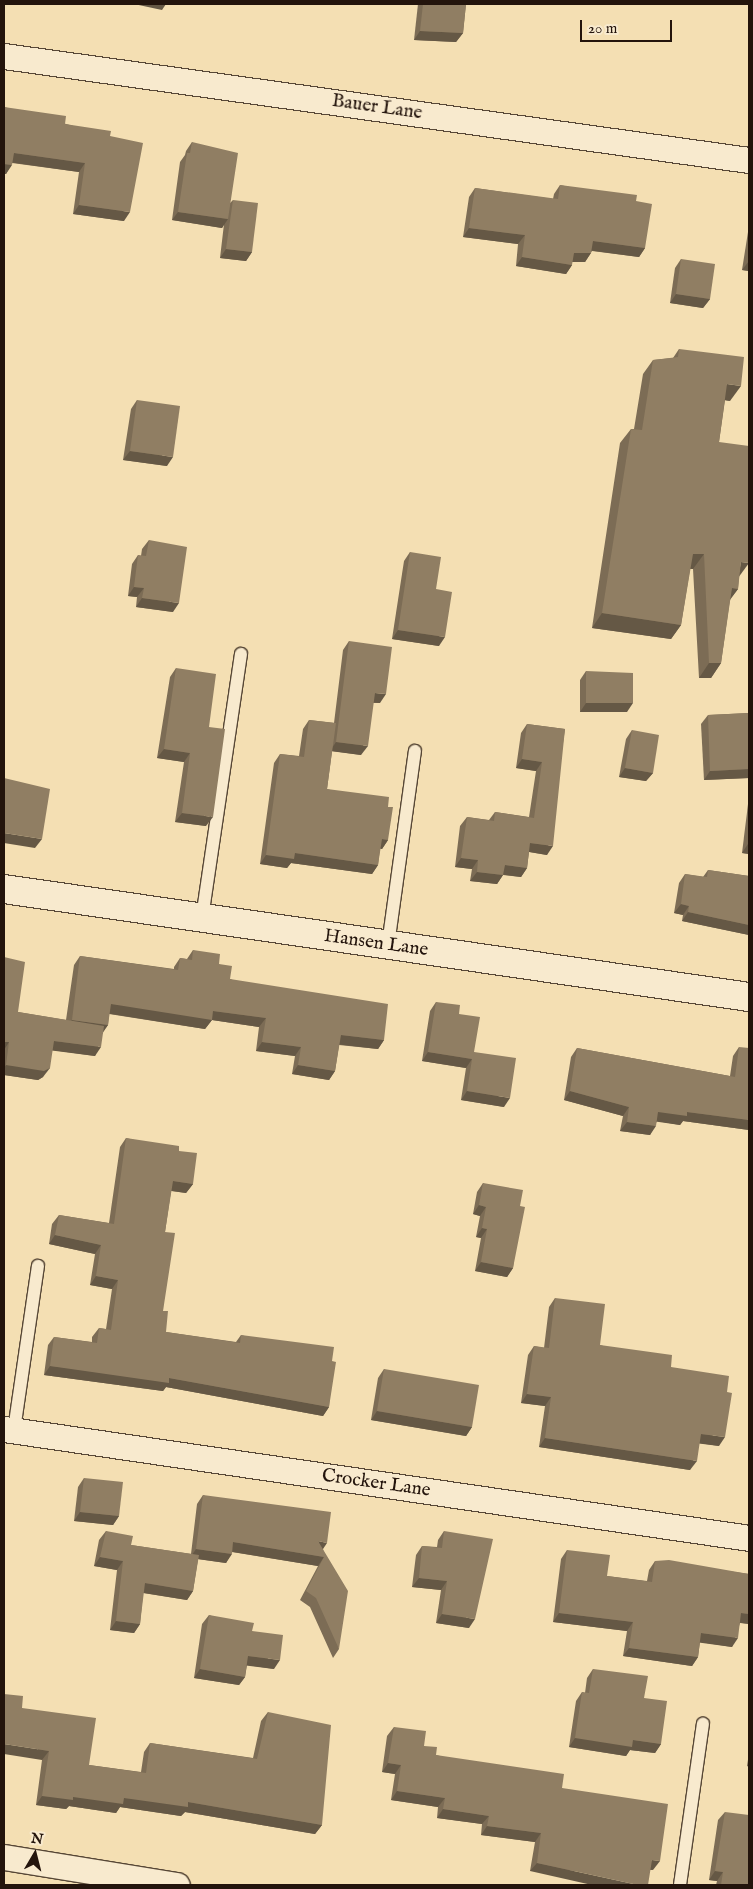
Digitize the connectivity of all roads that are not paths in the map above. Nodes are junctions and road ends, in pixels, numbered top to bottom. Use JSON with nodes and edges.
{"nodes":[{"id":1,"x":4,"y":56,"type":"edge"},
{"id":2,"x":749,"y":160,"type":"edge"},
{"id":3,"x":241,"y":654,"type":"dead end"},
{"id":4,"x":415,"y":752,"type":"dead end"},
{"id":5,"x":4,"y":889,"type":"edge"},
{"id":6,"x":202,"y":918,"type":"junction"},
{"id":7,"x":388,"y":945,"type":"junction"},
{"id":8,"x":749,"y":997,"type":"edge"},
{"id":9,"x":38,"y":1266,"type":"dead end"},
{"id":10,"x":9,"y":1430,"type":"edge"},
{"id":11,"x":749,"y":1538,"type":"edge"},
{"id":12,"x":703,"y":1724,"type":"dead end"},
{"id":13,"x":4,"y":1857,"type":"edge"},
{"id":14,"x":178,"y":1885,"type":"edge"},
{"id":15,"x":680,"y":1885,"type":"edge"}],
"edges":[{"from":1,"to":2,"type":"street","name":"Bauer Lane"},
{"from":3,"to":6,"type":"lane"},
{"from":4,"to":7,"type":"lane"},
{"from":5,"to":6,"type":"street","name":"Hansen Lane"},
{"from":6,"to":7,"type":"street","name":"Hansen Lane"},
{"from":7,"to":8,"type":"street","name":"Hansen Lane"},
{"from":9,"to":10,"type":"lane"},
{"from":10,"to":11,"type":"street","name":"Crocker Lane"},
{"from":12,"to":15,"type":"lane"},
{"from":13,"to":14,"type":"street"}]}
